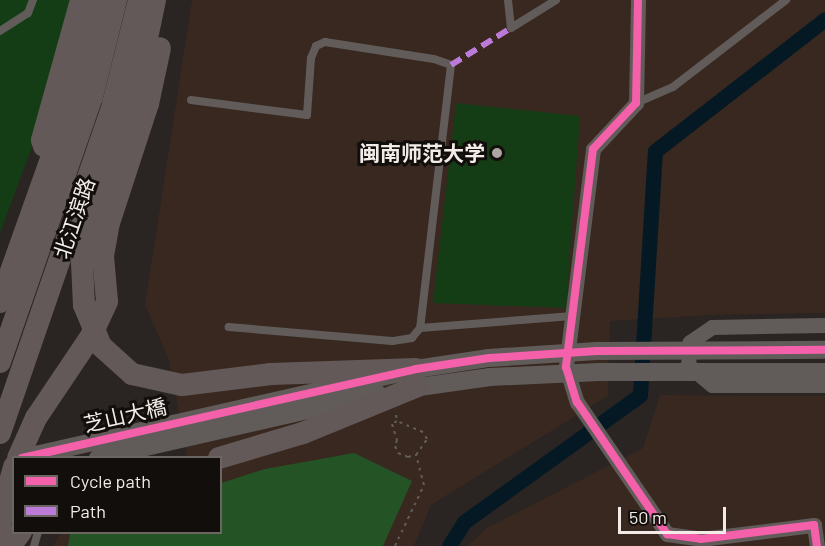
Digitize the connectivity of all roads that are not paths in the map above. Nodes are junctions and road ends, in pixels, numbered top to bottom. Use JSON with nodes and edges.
{"nodes":[{"id":1,"x":33,"y":0,"type":"edge"},
{"id":2,"x":81,"y":0,"type":"edge"},
{"id":3,"x":100,"y":0,"type":"edge"},
{"id":4,"x":116,"y":0,"type":"edge"},
{"id":5,"x":139,"y":0,"type":"edge"},
{"id":6,"x":155,"y":0,"type":"edge"},
{"id":7,"x":170,"y":0,"type":"edge"},
{"id":8,"x":508,"y":0,"type":"edge"},
{"id":9,"x":556,"y":0,"type":"edge"},
{"id":10,"x":638,"y":0,"type":"edge"},
{"id":11,"x":786,"y":0,"type":"edge"},
{"id":12,"x":0,"y":31,"type":"edge"},
{"id":13,"x":191,"y":100,"type":"dead end"},
{"id":14,"x":636,"y":102,"type":"junction"},
{"id":15,"x":0,"y":264,"type":"edge"},
{"id":16,"x":0,"y":302,"type":"edge"},
{"id":17,"x":573,"y":316,"type":"junction"},
{"id":18,"x":825,"y":325,"type":"edge"},
{"id":19,"x":230,"y":327,"type":"dead end"},
{"id":20,"x":420,"y":328,"type":"junction"},
{"id":21,"x":825,"y":350,"type":"edge"},
{"id":22,"x":0,"y":362,"type":"edge"},
{"id":23,"x":825,"y":372,"type":"edge"},
{"id":24,"x":417,"y":377,"type":"junction"},
{"id":25,"x":825,"y":385,"type":"edge"},
{"id":26,"x":236,"y":417,"type":"junction"},
{"id":27,"x":0,"y":433,"type":"edge"},
{"id":28,"x":26,"y":448,"type":"edge"},
{"id":29,"x":12,"y":456,"type":"edge"},
{"id":30,"x":105,"y":456,"type":"edge"},
{"id":31,"x":222,"y":457,"type":"edge"},
{"id":32,"x":12,"y":473,"type":"edge"},
{"id":33,"x":819,"y":524,"type":"edge"},
{"id":34,"x":0,"y":533,"type":"edge"},
{"id":35,"x":19,"y":534,"type":"edge"},
{"id":36,"x":10,"y":546,"type":"edge"},
{"id":37,"x":817,"y":546,"type":"edge"}],
"edges":[{"from":1,"to":12,"type":"lane"},
{"from":2,"to":15,"type":"main road"},
{"from":3,"to":16,"type":"main road"},
{"from":4,"to":22,"type":"main road","name":"北江滨路"},
{"from":5,"to":27,"type":"main road","name":"北江滨路"},
{"from":6,"to":24,"type":"main road"},
{"from":7,"to":28,"type":"main road"},
{"from":8,"to":9,"type":"lane"},
{"from":10,"to":14,"type":"street"},
{"from":11,"to":14,"type":"lane"},
{"from":13,"to":20,"type":"lane"},
{"from":14,"to":17,"type":"street"},
{"from":17,"to":20,"type":"lane"},
{"from":17,"to":33,"type":"street"},
{"from":18,"to":25,"type":"street"},
{"from":19,"to":20,"type":"lane"},
{"from":21,"to":24,"type":"street"},
{"from":23,"to":24,"type":"street"},
{"from":24,"to":26,"type":"street"},
{"from":24,"to":31,"type":"main road"},
{"from":26,"to":28,"type":"street","name":"芝山大橋"},
{"from":26,"to":30,"type":"street"},
{"from":28,"to":29,"type":"street","name":"芝山大橋"},
{"from":32,"to":34,"type":"main road"},
{"from":33,"to":37,"type":"street"},
{"from":35,"to":36,"type":"main road"}]}
